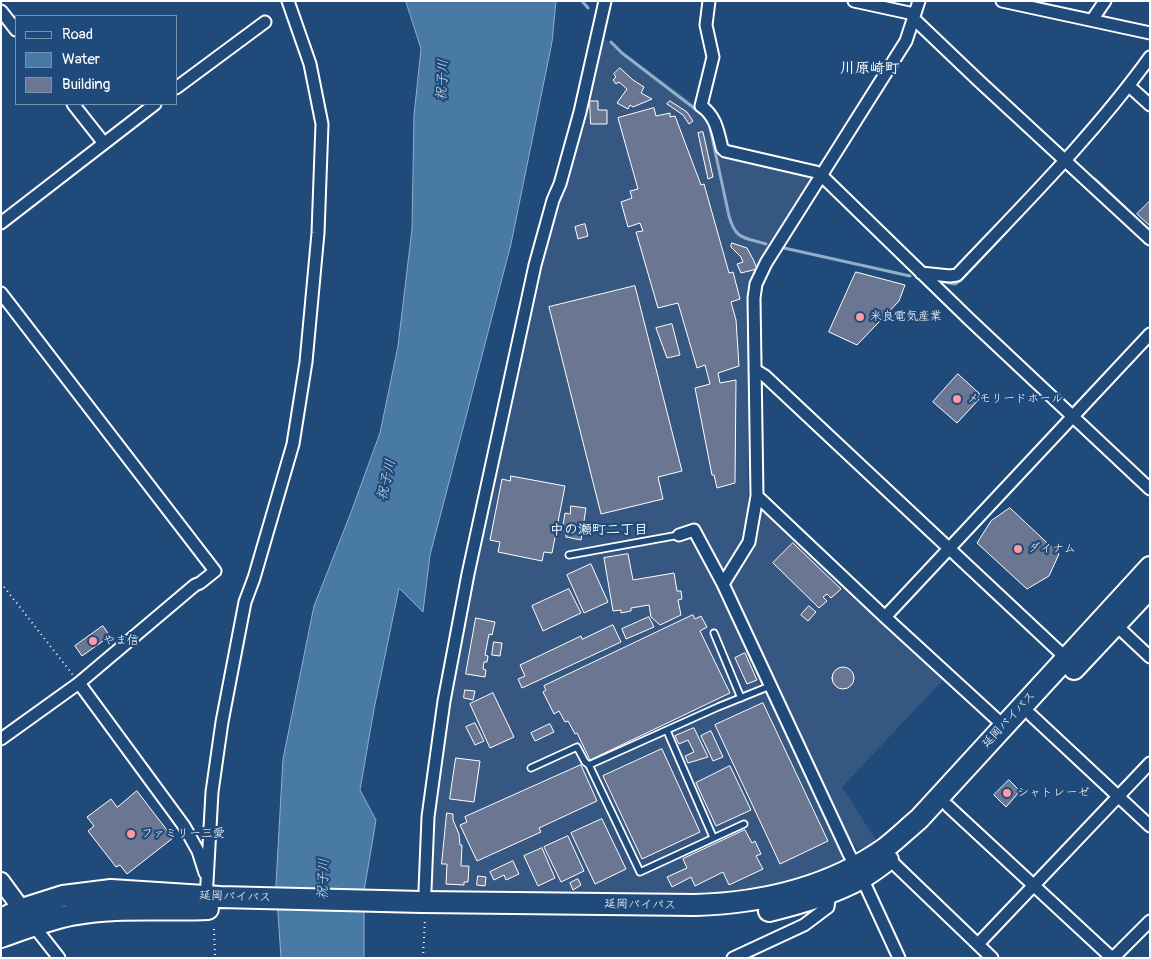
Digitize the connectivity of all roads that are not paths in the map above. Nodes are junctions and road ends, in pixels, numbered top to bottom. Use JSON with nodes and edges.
{"nodes":[{"id":1,"x":288,"y":1,"type":"edge"},
{"id":2,"x":605,"y":1,"type":"edge"},
{"id":3,"x":708,"y":1,"type":"edge"},
{"id":4,"x":854,"y":1,"type":"edge"},
{"id":5,"x":919,"y":1,"type":"edge"},
{"id":6,"x":1002,"y":1,"type":"edge"},
{"id":7,"x":1105,"y":1,"type":"edge"},
{"id":8,"x":1,"y":11,"type":"edge"},
{"id":9,"x":914,"y":16,"type":"junction"},
{"id":10,"x":1092,"y":20,"type":"junction"},
{"id":11,"x":265,"y":22,"type":"dead end"},
{"id":12,"x":15,"y":29,"type":"edge"},
{"id":13,"x":1150,"y":33,"type":"edge"},
{"id":14,"x":1150,"y":57,"type":"edge"},
{"id":15,"x":1129,"y":86,"type":"junction"},
{"id":16,"x":178,"y":87,"type":"edge"},
{"id":17,"x":74,"y":105,"type":"edge"},
{"id":18,"x":154,"y":105,"type":"edge"},
{"id":19,"x":1150,"y":105,"type":"edge"},
{"id":20,"x":103,"y":142,"type":"junction"},
{"id":21,"x":1065,"y":160,"type":"junction"},
{"id":22,"x":822,"y":176,"type":"junction"},
{"id":23,"x":1,"y":223,"type":"edge"},
{"id":24,"x":1150,"y":239,"type":"edge"},
{"id":25,"x":921,"y":272,"type":"junction"},
{"id":26,"x":1,"y":293,"type":"edge"},
{"id":27,"x":1150,"y":334,"type":"edge"},
{"id":28,"x":755,"y":370,"type":"junction"},
{"id":29,"x":1074,"y":417,"type":"junction"},
{"id":30,"x":1150,"y":488,"type":"edge"},
{"id":31,"x":757,"y":496,"type":"junction"},
{"id":32,"x":679,"y":535,"type":"joint"},
{"id":33,"x":950,"y":548,"type":"junction"},
{"id":34,"x":569,"y":556,"type":"dead end"},
{"id":35,"x":1150,"y":566,"type":"edge"},
{"id":36,"x":723,"y":584,"type":"junction"},
{"id":37,"x":1150,"y":588,"type":"edge"},
{"id":38,"x":885,"y":617,"type":"junction"},
{"id":39,"x":1116,"y":625,"type":"junction"},
{"id":40,"x":714,"y":633,"type":"dead end"},
{"id":41,"x":1150,"y":657,"type":"edge"},
{"id":42,"x":1066,"y":658,"type":"junction"},
{"id":43,"x":79,"y":683,"type":"junction"},
{"id":44,"x":770,"y":686,"type":"junction"},
{"id":45,"x":741,"y":698,"type":"junction"},
{"id":46,"x":1031,"y":715,"type":"junction"},
{"id":47,"x":1004,"y":726,"type":"junction"},
{"id":48,"x":667,"y":731,"type":"junction"},
{"id":49,"x":1,"y":739,"type":"edge"},
{"id":50,"x":1150,"y":763,"type":"edge"},
{"id":51,"x":589,"y":766,"type":"junction"},
{"id":52,"x":532,"y":768,"type":"dead end"},
{"id":53,"x":1118,"y":797,"type":"junction"},
{"id":54,"x":948,"y":806,"type":"junction"},
{"id":55,"x":744,"y":824,"type":"dead end"},
{"id":56,"x":1150,"y":826,"type":"edge"},
{"id":57,"x":713,"y":837,"type":"junction"},
{"id":58,"x":889,"y":859,"type":"junction"},
{"id":59,"x":858,"y":871,"type":"junction"},
{"id":60,"x":1,"y":881,"type":"edge"},
{"id":61,"x":1033,"y":885,"type":"junction"},
{"id":62,"x":830,"y":893,"type":"junction"},
{"id":63,"x":212,"y":898,"type":"junction"},
{"id":64,"x":423,"y":905,"type":"junction"},
{"id":65,"x":795,"y":905,"type":"junction"},
{"id":66,"x":27,"y":917,"type":"junction"},
{"id":67,"x":1,"y":919,"type":"edge"},
{"id":68,"x":1150,"y":921,"type":"edge"},
{"id":69,"x":801,"y":926,"type":"junction"},
{"id":70,"x":1,"y":937,"type":"edge"},
{"id":71,"x":978,"y":944,"type":"junction"},
{"id":72,"x":58,"y":958,"type":"edge"},
{"id":73,"x":733,"y":958,"type":"edge"},
{"id":74,"x":899,"y":958,"type":"edge"},
{"id":75,"x":992,"y":958,"type":"edge"},
{"id":76,"x":1113,"y":958,"type":"edge"}],
"edges":[{"from":1,"to":63,"type":"street"},
{"from":2,"to":64,"type":"street"},
{"from":3,"to":22,"type":"street"},
{"from":4,"to":9,"type":"street"},
{"from":5,"to":9,"type":"street"},
{"from":6,"to":10,"type":"street"},
{"from":7,"to":10,"type":"street"},
{"from":8,"to":12,"type":"street"},
{"from":9,"to":21,"type":"street"},
{"from":9,"to":22,"type":"street"},
{"from":10,"to":13,"type":"street"},
{"from":11,"to":16,"type":"street"},
{"from":14,"to":15,"type":"street"},
{"from":15,"to":19,"type":"street"},
{"from":15,"to":21,"type":"street"},
{"from":17,"to":20,"type":"street"},
{"from":18,"to":20,"type":"street"},
{"from":20,"to":23,"type":"street"},
{"from":21,"to":24,"type":"street"},
{"from":21,"to":25,"type":"street"},
{"from":22,"to":25,"type":"street"},
{"from":22,"to":28,"type":"street"},
{"from":25,"to":29,"type":"street"},
{"from":26,"to":43,"type":"street"},
{"from":27,"to":29,"type":"street"},
{"from":28,"to":31,"type":"street"},
{"from":28,"to":33,"type":"street"},
{"from":29,"to":30,"type":"street"},
{"from":29,"to":33,"type":"street"},
{"from":31,"to":36,"type":"street"},
{"from":31,"to":38,"type":"street"},
{"from":32,"to":34,"type":"lane"},
{"from":32,"to":36,"type":"street"},
{"from":33,"to":38,"type":"street"},
{"from":33,"to":42,"type":"street"},
{"from":35,"to":42,"type":"highway","name":"延岡バイパス"},
{"from":36,"to":44,"type":"street"},
{"from":37,"to":39,"type":"highway","name":"延岡バイパス"},
{"from":38,"to":47,"type":"street"},
{"from":39,"to":41,"type":"street"},
{"from":39,"to":46,"type":"highway","name":"延岡バイパス"},
{"from":40,"to":45,"type":"lane"},
{"from":42,"to":47,"type":"highway","name":"延岡バイパス"},
{"from":43,"to":49,"type":"street"},
{"from":43,"to":63,"type":"street"},
{"from":44,"to":45,"type":"lane"},
{"from":44,"to":59,"type":"street"},
{"from":45,"to":48,"type":"lane"},
{"from":46,"to":53,"type":"street"},
{"from":46,"to":54,"type":"highway","name":"延岡バイパス"},
{"from":47,"to":59,"type":"highway","name":"延岡バイパス"},
{"from":48,"to":51,"type":"lane"},
{"from":48,"to":57,"type":"lane"},
{"from":50,"to":53,"type":"street"},
{"from":51,"to":52,"type":"lane"},
{"from":51,"to":57,"type":"lane"},
{"from":53,"to":56,"type":"street"},
{"from":53,"to":61,"type":"street"},
{"from":54,"to":58,"type":"highway","name":"延岡バイパス"},
{"from":54,"to":61,"type":"street"},
{"from":55,"to":57,"type":"lane"},
{"from":58,"to":59,"type":"highway","name":"延岡バイパス"},
{"from":58,"to":71,"type":"street"},
{"from":59,"to":62,"type":"highway","name":"延岡バイパス"},
{"from":59,"to":64,"type":"highway","name":"延岡バイパス"},
{"from":59,"to":74,"type":"street"},
{"from":60,"to":66,"type":"main road"},
{"from":61,"to":71,"type":"street"},
{"from":61,"to":76,"type":"street"},
{"from":62,"to":65,"type":"highway","name":"延岡バイパス"},
{"from":62,"to":69,"type":"street"},
{"from":63,"to":64,"type":"highway","name":"延岡バイパス"},
{"from":63,"to":66,"type":"highway","name":"延岡バイパス"},
{"from":64,"to":65,"type":"highway","name":"延岡バイパス"},
{"from":65,"to":69,"type":"street"},
{"from":66,"to":67,"type":"highway","name":"延岡バイパス"},
{"from":66,"to":70,"type":"highway","name":"延岡バイパス"},
{"from":66,"to":72,"type":"street"},
{"from":68,"to":76,"type":"street"},
{"from":69,"to":73,"type":"street"},
{"from":71,"to":75,"type":"street"}]}
